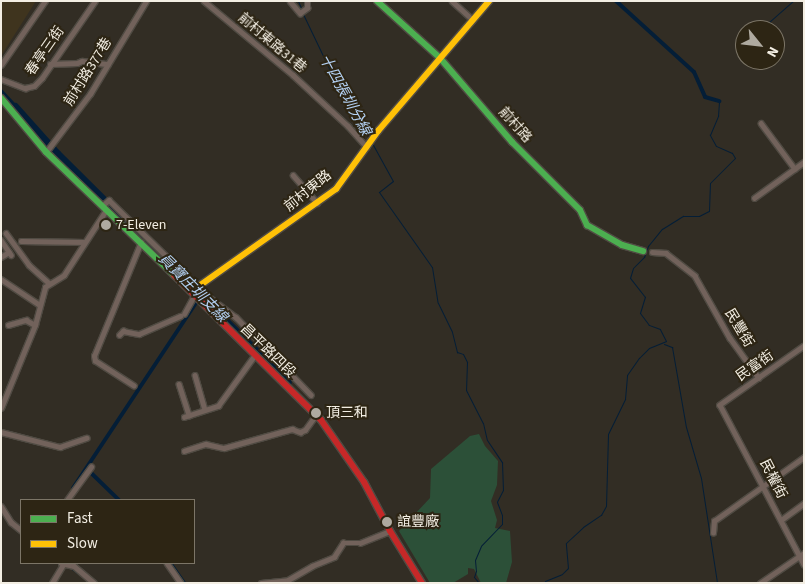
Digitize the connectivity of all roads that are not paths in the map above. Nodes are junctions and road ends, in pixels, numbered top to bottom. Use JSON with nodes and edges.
{"nodes":[{"id":1,"x":45,"y":1,"type":"edge"},
{"id":2,"x":95,"y":1,"type":"edge"},
{"id":3,"x":146,"y":1,"type":"edge"},
{"id":4,"x":204,"y":1,"type":"edge"},
{"id":5,"x":290,"y":1,"type":"edge"},
{"id":6,"x":307,"y":1,"type":"edge"},
{"id":7,"x":377,"y":1,"type":"edge"},
{"id":8,"x":452,"y":1,"type":"edge"},
{"id":9,"x":489,"y":1,"type":"edge"},
{"id":10,"x":473,"y":20,"type":"junction"},
{"id":11,"x":440,"y":58,"type":"junction"},
{"id":12,"x":50,"y":64,"type":"junction"},
{"id":13,"x":108,"y":64,"type":"junction"},
{"id":14,"x":1,"y":65,"type":"edge"},
{"id":15,"x":1,"y":79,"type":"edge"},
{"id":16,"x":1,"y":98,"type":"edge"},
{"id":17,"x":761,"y":123,"type":"dead end"},
{"id":18,"x":367,"y":147,"type":"junction"},
{"id":19,"x":46,"y":152,"type":"junction"},
{"id":20,"x":804,"y":162,"type":"edge"},
{"id":21,"x":795,"y":169,"type":"junction"},
{"id":22,"x":293,"y":175,"type":"dead end"},
{"id":23,"x":754,"y":198,"type":"dead end"},
{"id":24,"x":317,"y":203,"type":"junction"},
{"id":25,"x":104,"y":208,"type":"junction"},
{"id":26,"x":6,"y":233,"type":"dead end"},
{"id":27,"x":1,"y":240,"type":"edge"},
{"id":28,"x":21,"y":241,"type":"dead end"},
{"id":29,"x":84,"y":242,"type":"junction"},
{"id":30,"x":141,"y":242,"type":"junction"},
{"id":31,"x":643,"y":251,"type":"dead end"},
{"id":32,"x":652,"y":252,"type":"dead end"},
{"id":33,"x":1,"y":257,"type":"edge"},
{"id":34,"x":1,"y":279,"type":"edge"},
{"id":35,"x":50,"y":283,"type":"junction"},
{"id":36,"x":199,"y":286,"type":"junction"},
{"id":37,"x":194,"y":296,"type":"junction"},
{"id":38,"x":40,"y":305,"type":"junction"},
{"id":39,"x":8,"y":325,"type":"dead end"},
{"id":40,"x":35,"y":325,"type":"junction"},
{"id":41,"x":119,"y":335,"type":"dead end"},
{"id":42,"x":804,"y":346,"type":"edge"},
{"id":43,"x":254,"y":356,"type":"junction"},
{"id":44,"x":194,"y":375,"type":"dead end"},
{"id":45,"x":759,"y":378,"type":"junction"},
{"id":46,"x":179,"y":384,"type":"dead end"},
{"id":47,"x":134,"y":386,"type":"dead end"},
{"id":48,"x":311,"y":395,"type":"dead end"},
{"id":49,"x":720,"y":405,"type":"joint"},
{"id":50,"x":1,"y":408,"type":"edge"},
{"id":51,"x":205,"y":410,"type":"junction"},
{"id":52,"x":316,"y":415,"type":"junction"},
{"id":53,"x":1,"y":432,"type":"edge"},
{"id":54,"x":86,"y":438,"type":"dead end"},
{"id":55,"x":184,"y":450,"type":"dead end"},
{"id":56,"x":804,"y":457,"type":"edge"},
{"id":57,"x":91,"y":467,"type":"dead end"},
{"id":58,"x":763,"y":485,"type":"junction"},
{"id":59,"x":69,"y":499,"type":"edge"},
{"id":60,"x":804,"y":503,"type":"edge"},
{"id":61,"x":1,"y":506,"type":"edge"},
{"id":62,"x":781,"y":520,"type":"junction"},
{"id":63,"x":20,"y":529,"type":"edge"},
{"id":64,"x":390,"y":531,"type":"junction"},
{"id":65,"x":713,"y":533,"type":"dead end"},
{"id":66,"x":802,"y":554,"type":"edge"},
{"id":67,"x":69,"y":564,"type":"edge"},
{"id":68,"x":168,"y":564,"type":"edge"},
{"id":69,"x":804,"y":564,"type":"edge"},
{"id":70,"x":52,"y":583,"type":"edge"},
{"id":71,"x":94,"y":583,"type":"edge"},
{"id":72,"x":181,"y":583,"type":"edge"},
{"id":73,"x":260,"y":583,"type":"edge"},
{"id":74,"x":422,"y":583,"type":"edge"},
{"id":75,"x":760,"y":583,"type":"edge"}],
"edges":[{"from":1,"to":14,"type":"street"},
{"from":2,"to":12,"type":"street","name":"春亭三街"},
{"from":3,"to":13,"type":"street","name":"前村路377巷"},
{"from":4,"to":18,"type":"street","name":"前村東路31巷"},
{"from":5,"to":6,"type":"street"},
{"from":7,"to":11,"type":"street","name":"前村路"},
{"from":8,"to":10,"type":"street"},
{"from":9,"to":10,"type":"street","name":"前村東路"},
{"from":10,"to":11,"type":"street","name":"前村東路"},
{"from":11,"to":18,"type":"street","name":"前村東路"},
{"from":11,"to":31,"type":"street","name":"前村路"},
{"from":12,"to":13,"type":"street"},
{"from":12,"to":15,"type":"street","name":"春亭三街"},
{"from":13,"to":19,"type":"street","name":"前村路377巷"},
{"from":16,"to":19,"type":"street","name":"昌平路四段"},
{"from":17,"to":21,"type":"street"},
{"from":18,"to":24,"type":"street","name":"前村東路"},
{"from":19,"to":25,"type":"street","name":"昌平路四段"},
{"from":20,"to":21,"type":"street"},
{"from":21,"to":23,"type":"street"},
{"from":22,"to":24,"type":"street"},
{"from":24,"to":36,"type":"street","name":"前村東路"},
{"from":25,"to":29,"type":"street"},
{"from":25,"to":30,"type":"street","name":"昌平路四段"},
{"from":25,"to":36,"type":"street"},
{"from":26,"to":35,"type":"street"},
{"from":27,"to":33,"type":"street"},
{"from":28,"to":29,"type":"street"},
{"from":29,"to":35,"type":"street"},
{"from":30,"to":37,"type":"street","name":"昌平路四段"},
{"from":30,"to":47,"type":"street"},
{"from":32,"to":45,"type":"street","name":"民豐街"},
{"from":34,"to":38,"type":"street"},
{"from":35,"to":38,"type":"street"},
{"from":36,"to":48,"type":"street"},
{"from":37,"to":41,"type":"street"},
{"from":37,"to":43,"type":"street","name":"昌平路四段"},
{"from":38,"to":40,"type":"street"},
{"from":39,"to":40,"type":"street"},
{"from":40,"to":50,"type":"street"},
{"from":42,"to":45,"type":"street","name":"民富街"},
{"from":43,"to":51,"type":"street"},
{"from":43,"to":52,"type":"street","name":"昌平路四段"},
{"from":44,"to":51,"type":"street"},
{"from":45,"to":49,"type":"street","name":"民富街"},
{"from":46,"to":51,"type":"street"},
{"from":49,"to":58,"type":"street","name":"民權街"},
{"from":52,"to":55,"type":"street"},
{"from":52,"to":64,"type":"street","name":"昌平路四段"},
{"from":53,"to":54,"type":"street"},
{"from":56,"to":58,"type":"street"},
{"from":57,"to":59,"type":"street"},
{"from":58,"to":62,"type":"street","name":"民權街"},
{"from":58,"to":65,"type":"street"},
{"from":60,"to":62,"type":"street"},
{"from":61,"to":63,"type":"street"},
{"from":62,"to":66,"type":"street","name":"民權街"},
{"from":64,"to":73,"type":"street"},
{"from":64,"to":74,"type":"street","name":"昌平路四段"},
{"from":66,"to":69,"type":"street","name":"民權街"},
{"from":66,"to":75,"type":"street"},
{"from":67,"to":70,"type":"street"},
{"from":67,"to":71,"type":"street"},
{"from":68,"to":72,"type":"street"}]}
